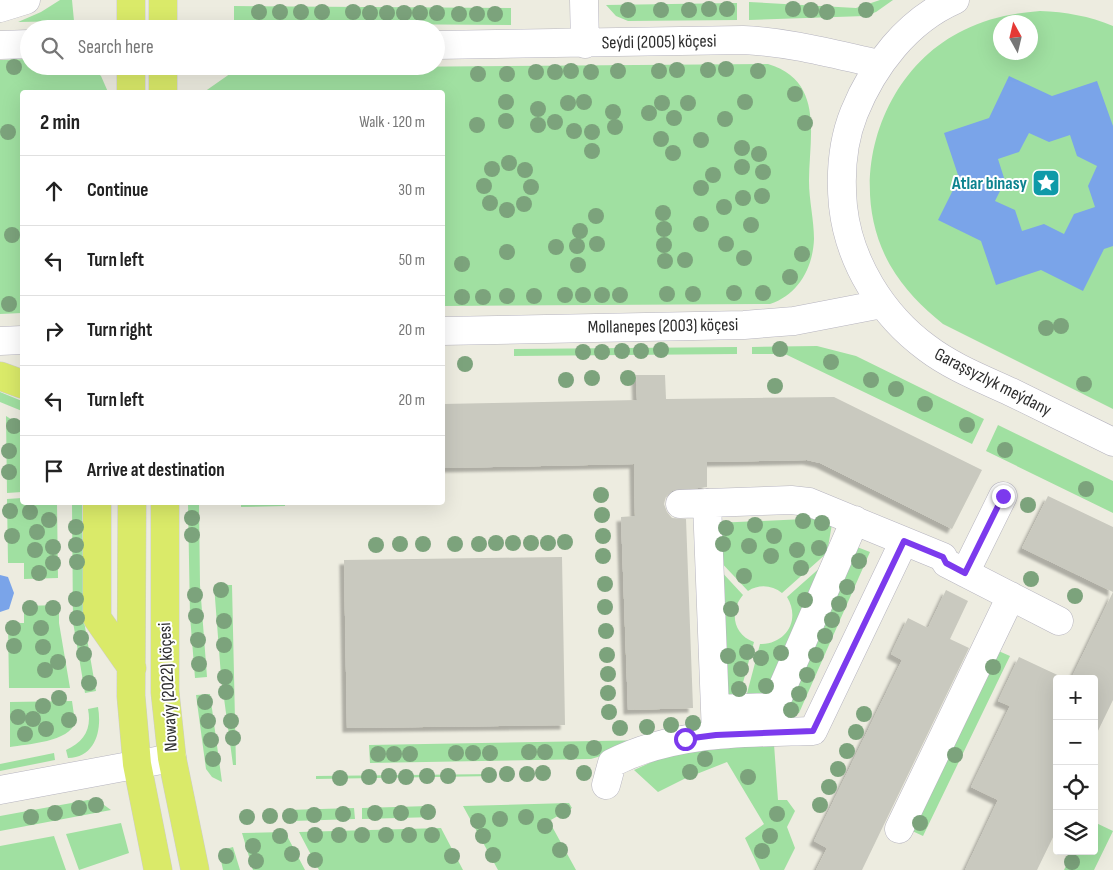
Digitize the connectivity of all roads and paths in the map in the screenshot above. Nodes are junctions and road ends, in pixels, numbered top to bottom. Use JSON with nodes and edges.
{"nodes":[{"id":1,"x":26,"y":0,"type":"edge"},
{"id":2,"x":131,"y":0,"type":"edge"},
{"id":3,"x":163,"y":0,"type":"edge"},
{"id":4,"x":584,"y":0,"type":"edge"},
{"id":5,"x":955,"y":0,"type":"edge"},
{"id":6,"x":0,"y":8,"type":"edge"},
{"id":7,"x":131,"y":20,"type":"edge"},
{"id":8,"x":163,"y":20,"type":"edge"},
{"id":9,"x":0,"y":44,"type":"edge"},
{"id":10,"x":20,"y":44,"type":"edge"},
{"id":11,"x":585,"y":44,"type":"junction"},
{"id":12,"x":445,"y":45,"type":"edge"},
{"id":13,"x":879,"y":64,"type":"junction"},
{"id":14,"x":131,"y":75,"type":"edge"},
{"id":15,"x":163,"y":75,"type":"edge"},
{"id":16,"x":131,"y":90,"type":"edge"},
{"id":17,"x":163,"y":90,"type":"edge"},
{"id":18,"x":882,"y":304,"type":"junction"},
{"id":19,"x":445,"y":330,"type":"edge"},
{"id":20,"x":20,"y":340,"type":"edge"},
{"id":21,"x":0,"y":341,"type":"edge"},
{"id":22,"x":0,"y":376,"type":"edge"},
{"id":23,"x":20,"y":383,"type":"edge"},
{"id":24,"x":1113,"y":442,"type":"edge"},
{"id":25,"x":1003,"y":496,"type":"dead end"},
{"id":26,"x":707,"y":503,"type":"junction"},
{"id":27,"x":680,"y":504,"type":"dead end"},
{"id":28,"x":97,"y":505,"type":"edge"},
{"id":29,"x":132,"y":505,"type":"edge"},
{"id":30,"x":164,"y":505,"type":"edge"},
{"id":31,"x":855,"y":520,"type":"junction"},
{"id":32,"x":904,"y":541,"type":"junction"},
{"id":33,"x":965,"y":573,"type":"junction"},
{"id":34,"x":1011,"y":596,"type":"junction"},
{"id":35,"x":1058,"y":621,"type":"dead end"},
{"id":36,"x":132,"y":668,"type":"junction"},
{"id":37,"x":774,"y":719,"type":"junction"},
{"id":38,"x":716,"y":722,"type":"junction"},
{"id":39,"x":172,"y":758,"type":"junction"},
{"id":40,"x":137,"y":764,"type":"junction"},
{"id":41,"x":606,"y":785,"type":"dead end"},
{"id":42,"x":0,"y":790,"type":"edge"},
{"id":43,"x":899,"y":829,"type":"dead end"},
{"id":44,"x":158,"y":870,"type":"edge"},
{"id":45,"x":195,"y":870,"type":"edge"}],
"edges":[{"from":1,"to":6,"type":"street"},
{"from":2,"to":7,"type":"main road"},
{"from":3,"to":8,"type":"main road"},
{"from":4,"to":11,"type":"street"},
{"from":5,"to":13,"type":"street","name":"Garaşsyzlyk meýdany"},
{"from":9,"to":10,"type":"street"},
{"from":11,"to":12,"type":"street","name":"Seýdi (2005) köçesi"},
{"from":11,"to":13,"type":"street","name":"Seýdi (2005) köçesi"},
{"from":13,"to":18,"type":"street","name":"Garaşsyzlyk meýdany"},
{"from":14,"to":16,"type":"main road"},
{"from":15,"to":17,"type":"main road"},
{"from":18,"to":19,"type":"street","name":"Mollanepes (2003) köçesi"},
{"from":18,"to":24,"type":"street","name":"Garaşsyzlyk meýdany"},
{"from":20,"to":21,"type":"street"},
{"from":22,"to":23,"type":"main road"},
{"from":25,"to":33,"type":"street"},
{"from":26,"to":27,"type":"street"},
{"from":26,"to":31,"type":"street"},
{"from":26,"to":38,"type":"street"},
{"from":28,"to":36,"type":"main road"},
{"from":29,"to":36,"type":"main road","name":"Nowaýy (2022) köçesi"},
{"from":30,"to":39,"type":"main road","name":"Nowaýy (2022) köçesi"},
{"from":31,"to":32,"type":"street"},
{"from":31,"to":37,"type":"street"},
{"from":32,"to":33,"type":"street"},
{"from":32,"to":37,"type":"street"},
{"from":33,"to":34,"type":"street"},
{"from":34,"to":35,"type":"street"},
{"from":34,"to":43,"type":"street"},
{"from":36,"to":40,"type":"main road","name":"Nowaýy (2022) köçesi"},
{"from":37,"to":38,"type":"street"},
{"from":38,"to":41,"type":"street"},
{"from":39,"to":40,"type":"street"},
{"from":39,"to":45,"type":"main road","name":"Nowaýy (2022) köçesi"},
{"from":40,"to":42,"type":"street"},
{"from":40,"to":44,"type":"main road","name":"Nowaýy (2022) köçesi"}]}
